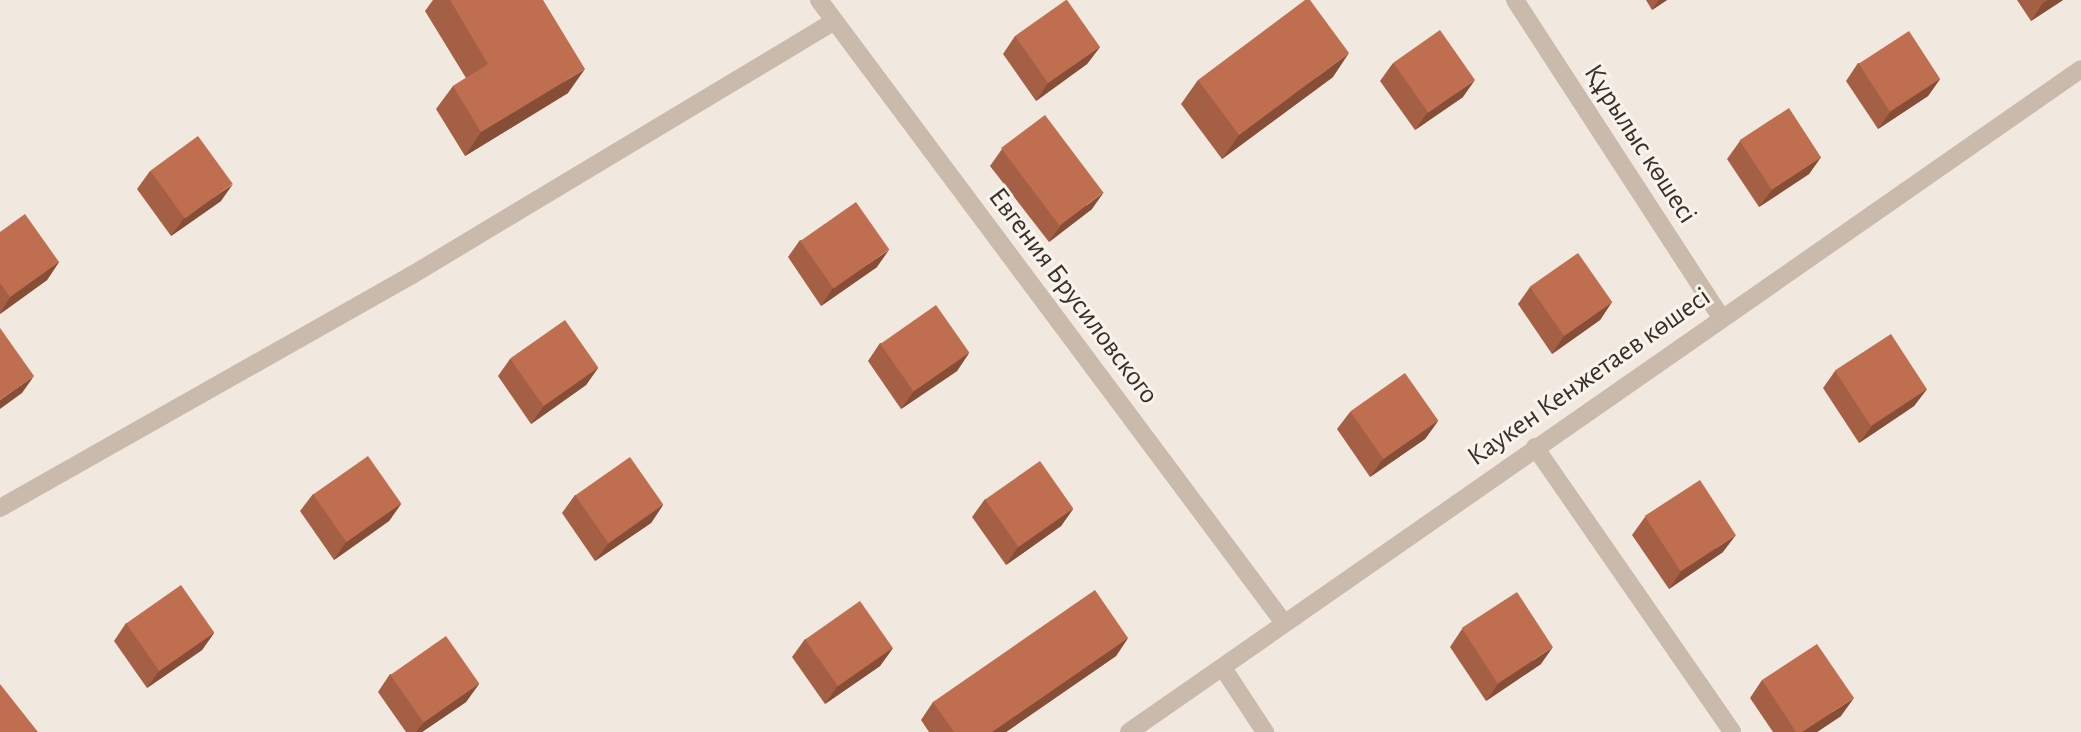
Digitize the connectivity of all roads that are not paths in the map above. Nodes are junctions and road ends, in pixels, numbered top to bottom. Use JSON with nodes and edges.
{"nodes":[{"id":1,"x":818,"y":0,"type":"edge"},
{"id":2,"x":1515,"y":0,"type":"edge"},
{"id":3,"x":834,"y":21,"type":"junction"},
{"id":4,"x":2081,"y":69,"type":"edge"},
{"id":5,"x":1721,"y":317,"type":"junction"},
{"id":6,"x":1535,"y":447,"type":"junction"},
{"id":7,"x":0,"y":508,"type":"edge"},
{"id":8,"x":1284,"y":623,"type":"junction"},
{"id":9,"x":1223,"y":668,"type":"junction"},
{"id":10,"x":1129,"y":732,"type":"edge"},
{"id":11,"x":1265,"y":732,"type":"edge"},
{"id":12,"x":1732,"y":732,"type":"edge"}],
"edges":[{"from":1,"to":3,"type":"street","name":"Евгения Брусиловского"},
{"from":2,"to":5,"type":"street","name":"Құрылыс көшесі"},
{"from":3,"to":7,"type":"street"},
{"from":3,"to":8,"type":"street","name":"Евгения Брусиловского"},
{"from":4,"to":5,"type":"street","name":"Каукен Кенжетаев көшесі"},
{"from":5,"to":6,"type":"street","name":"Каукен Кенжетаев көшесі"},
{"from":6,"to":8,"type":"street","name":"Каукен Кенжетаев көшесі"},
{"from":6,"to":12,"type":"street"},
{"from":8,"to":9,"type":"street","name":"Каукен Кенжетаев көшесі"},
{"from":9,"to":10,"type":"street","name":"Каукен Кенжетаев көшесі"},
{"from":9,"to":11,"type":"street"}]}
